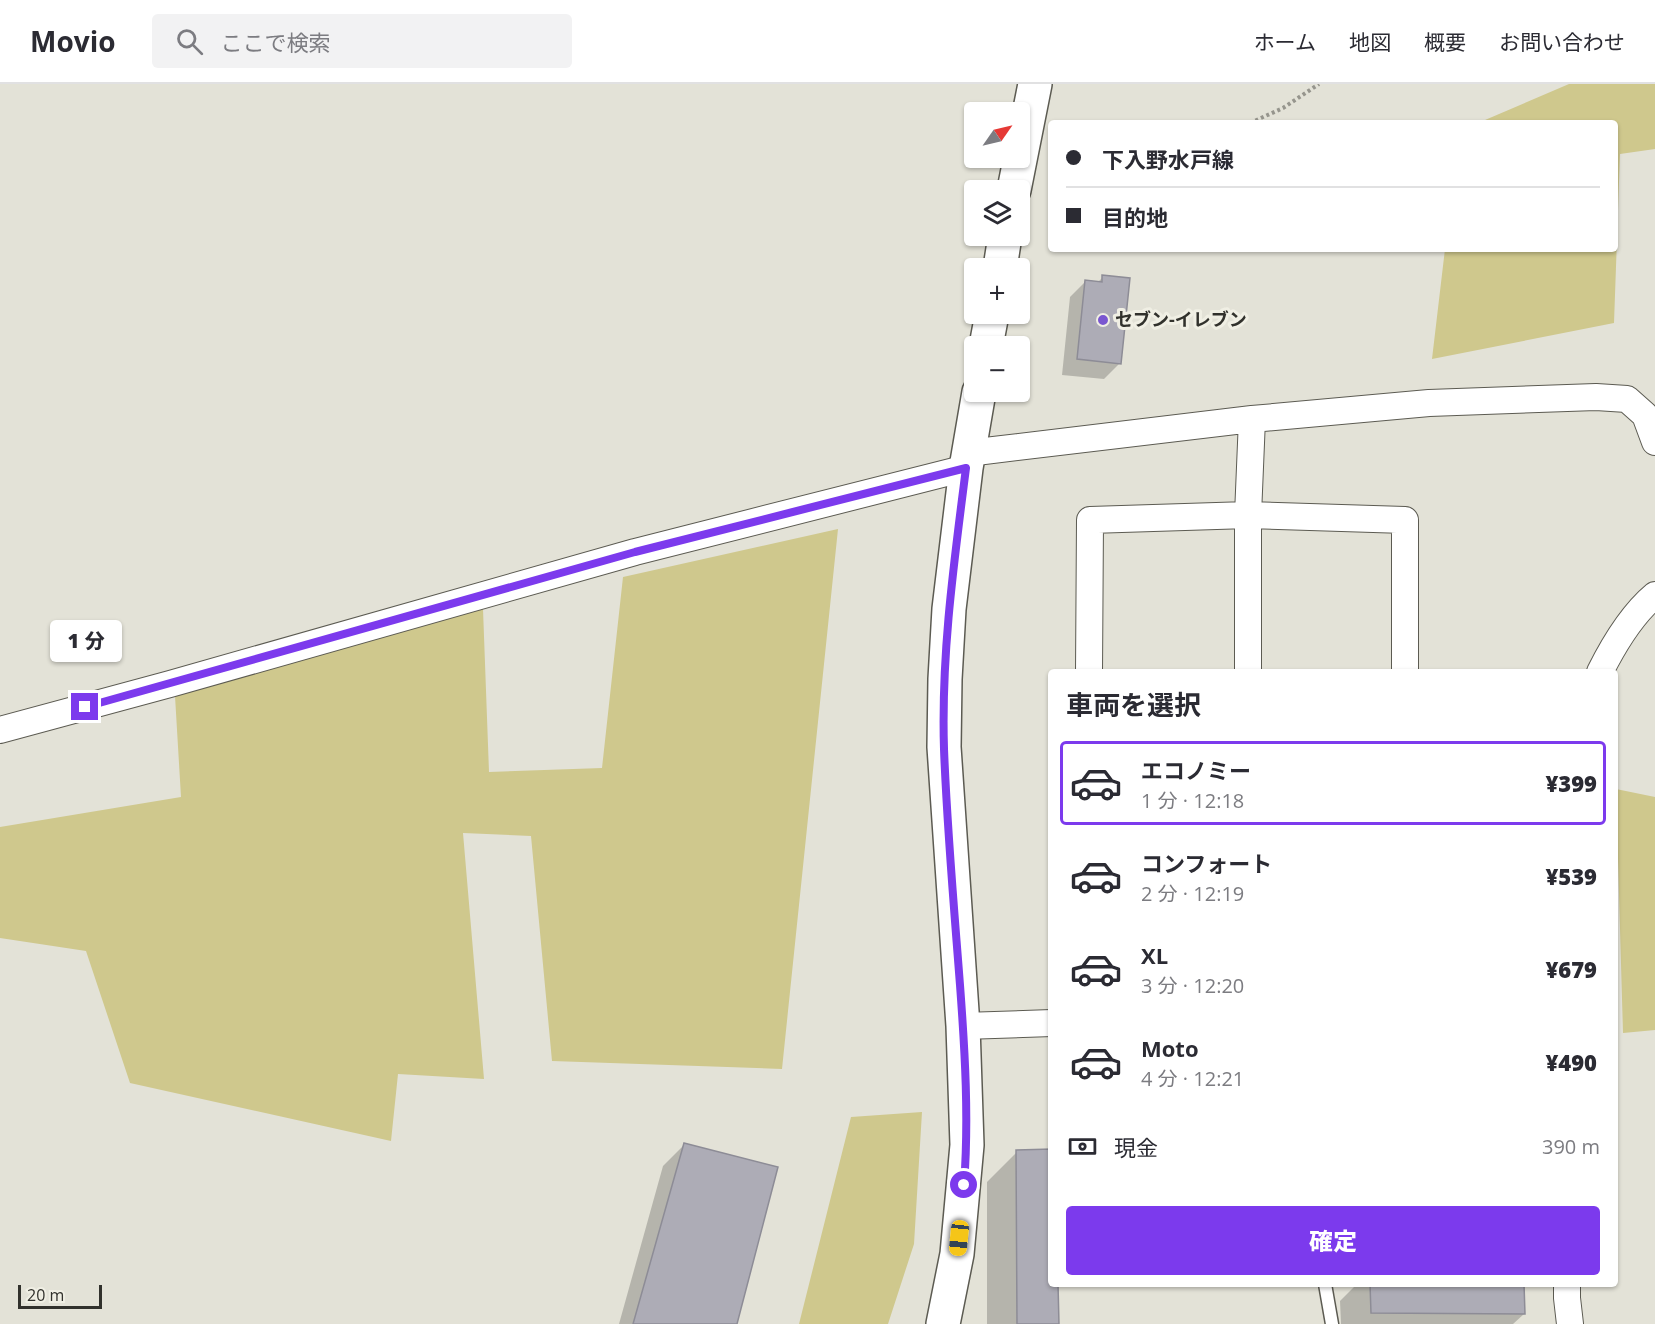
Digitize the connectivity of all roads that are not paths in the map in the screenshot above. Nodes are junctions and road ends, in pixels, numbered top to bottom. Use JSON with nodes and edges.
{"nodes":[{"id":1,"x":1035,"y":84,"type":"edge"},
{"id":2,"x":1016,"y":180,"type":"edge"},
{"id":3,"x":977,"y":402,"type":"edge"},
{"id":4,"x":1252,"y":419,"type":"junction"},
{"id":5,"x":1655,"y":442,"type":"edge"},
{"id":6,"x":967,"y":461,"type":"junction"},
{"id":7,"x":1248,"y":515,"type":"junction"},
{"id":8,"x":1655,"y":595,"type":"edge"},
{"id":9,"x":1089,"y":669,"type":"edge"},
{"id":10,"x":1248,"y":669,"type":"edge"},
{"id":11,"x":1405,"y":669,"type":"edge"},
{"id":12,"x":1602,"y":669,"type":"edge"},
{"id":13,"x":0,"y":730,"type":"edge"},
{"id":14,"x":1048,"y":1023,"type":"edge"},
{"id":15,"x":963,"y":1026,"type":"junction"},
{"id":16,"x":1326,"y":1287,"type":"edge"},
{"id":17,"x":1567,"y":1287,"type":"edge"},
{"id":18,"x":943,"y":1324,"type":"edge"},
{"id":19,"x":1332,"y":1324,"type":"edge"},
{"id":20,"x":1570,"y":1324,"type":"edge"}],
"edges":[{"from":1,"to":2,"type":"main road"},
{"from":3,"to":6,"type":"main road"},
{"from":4,"to":5,"type":"street"},
{"from":4,"to":6,"type":"street"},
{"from":4,"to":7,"type":"street"},
{"from":6,"to":13,"type":"street"},
{"from":6,"to":15,"type":"main road"},
{"from":7,"to":9,"type":"street"},
{"from":7,"to":10,"type":"street"},
{"from":7,"to":11,"type":"street"},
{"from":8,"to":12,"type":"street"},
{"from":14,"to":15,"type":"street"},
{"from":15,"to":18,"type":"main road"},
{"from":16,"to":19,"type":"lane"},
{"from":17,"to":20,"type":"street"}]}
